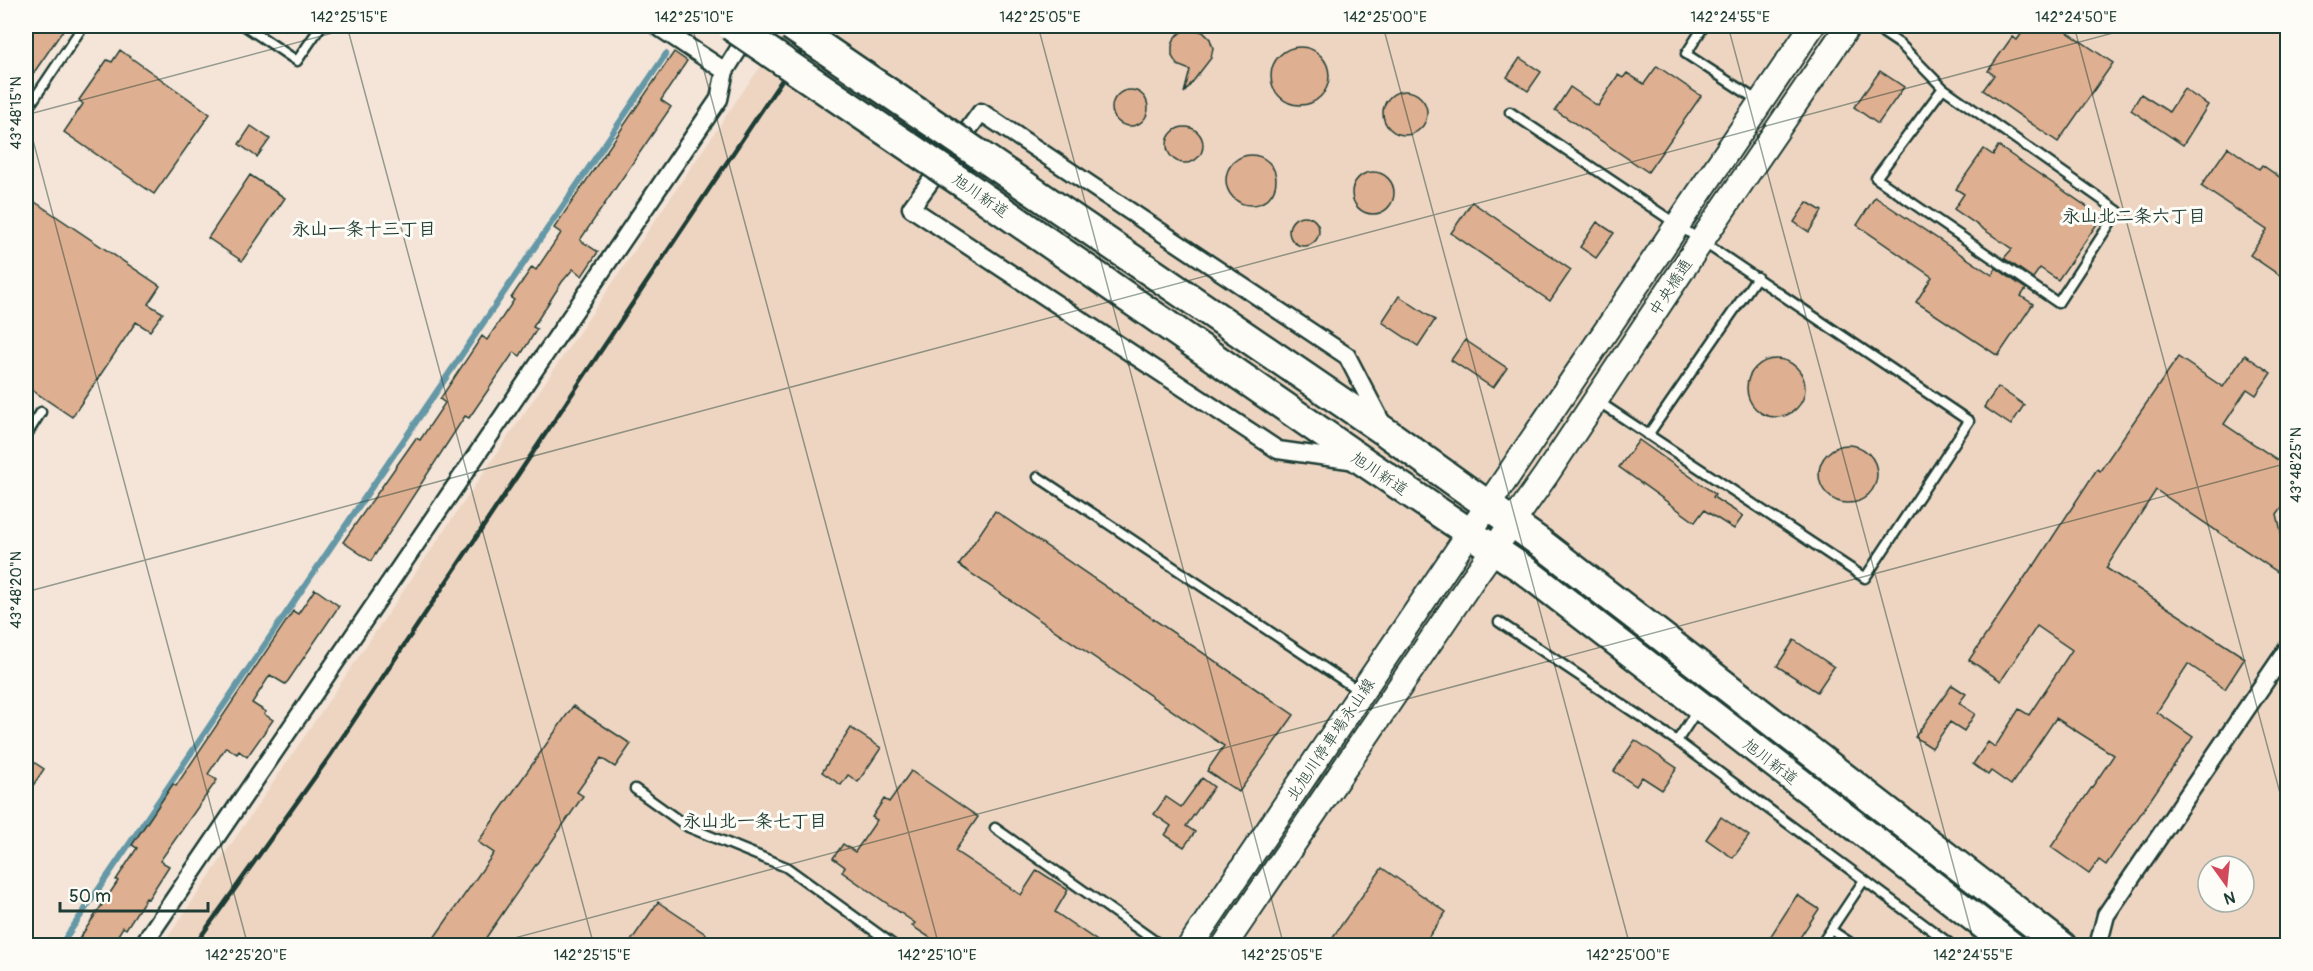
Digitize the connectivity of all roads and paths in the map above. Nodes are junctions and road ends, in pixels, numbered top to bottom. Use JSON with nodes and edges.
{"nodes":[{"id":1,"x":83,"y":26,"type":"edge"},
{"id":2,"x":245,"y":26,"type":"edge"},
{"id":3,"x":321,"y":26,"type":"edge"},
{"id":4,"x":657,"y":26,"type":"edge"},
{"id":5,"x":731,"y":26,"type":"edge"},
{"id":6,"x":754,"y":26,"type":"edge"},
{"id":7,"x":791,"y":26,"type":"edge"},
{"id":8,"x":1704,"y":26,"type":"edge"},
{"id":9,"x":1812,"y":26,"type":"edge"},
{"id":10,"x":1848,"y":26,"type":"edge"},
{"id":11,"x":1873,"y":26,"type":"edge"},
{"id":12,"x":725,"y":71,"type":"junction"},
{"id":13,"x":1942,"y":88,"type":"junction"},
{"id":14,"x":1760,"y":102,"type":"junction"},
{"id":15,"x":26,"y":107,"type":"edge"},
{"id":16,"x":1510,"y":112,"type":"dead end"},
{"id":17,"x":1678,"y":225,"type":"junction"},
{"id":18,"x":1701,"y":240,"type":"junction"},
{"id":19,"x":1757,"y":277,"type":"junction"},
{"id":20,"x":1596,"y":400,"type":"junction"},
{"id":21,"x":41,"y":412,"type":"dead end"},
{"id":22,"x":1387,"y":433,"type":"junction"},
{"id":23,"x":1648,"y":435,"type":"junction"},
{"id":24,"x":26,"y":436,"type":"edge"},
{"id":25,"x":1366,"y":463,"type":"junction"},
{"id":26,"x":1038,"y":477,"type":"dead end"},
{"id":27,"x":1488,"y":506,"type":"junction"},
{"id":28,"x":1513,"y":523,"type":"junction"},
{"id":29,"x":1470,"y":533,"type":"junction"},
{"id":30,"x":1494,"y":549,"type":"junction"},
{"id":31,"x":1499,"y":622,"type":"dead end"},
{"id":32,"x":2288,"y":648,"type":"edge"},
{"id":33,"x":1362,"y":693,"type":"junction"},
{"id":34,"x":1700,"y":706,"type":"junction"},
{"id":35,"x":1677,"y":741,"type":"junction"},
{"id":36,"x":636,"y":789,"type":"dead end"},
{"id":37,"x":995,"y":828,"type":"dead end"},
{"id":38,"x":1285,"y":831,"type":"junction"},
{"id":39,"x":1864,"y":880,"type":"junction"},
{"id":40,"x":1831,"y":930,"type":"junction"},
{"id":41,"x":2000,"y":942,"type":"edge"},
{"id":42,"x":142,"y":945,"type":"edge"},
{"id":43,"x":895,"y":945,"type":"edge"},
{"id":44,"x":1162,"y":945,"type":"edge"},
{"id":45,"x":1190,"y":945,"type":"edge"},
{"id":46,"x":1224,"y":945,"type":"edge"},
{"id":47,"x":1820,"y":945,"type":"edge"},
{"id":48,"x":1855,"y":945,"type":"edge"},
{"id":49,"x":1953,"y":945,"type":"edge"},
{"id":50,"x":2062,"y":945,"type":"edge"},
{"id":51,"x":2098,"y":945,"type":"edge"}],
"edges":[{"from":1,"to":15,"type":"lane"},
{"from":2,"to":3,"type":"lane"},
{"from":4,"to":12,"type":"street"},
{"from":5,"to":25,"type":"highway","name":"旭川新道","bridge":true},
{"from":6,"to":12,"type":"street"},
{"from":7,"to":22,"type":"highway","name":"旭川新道","bridge":true},
{"from":8,"to":14,"type":"lane"},
{"from":9,"to":14,"type":"main road","name":"中央橋通"},
{"from":10,"to":18,"type":"main road","name":"中央橋通"},
{"from":11,"to":13,"type":"lane"},
{"from":12,"to":42,"type":"street"},
{"from":13,"to":13,"type":"lane"},
{"from":14,"to":17,"type":"main road","name":"中央橋通"},
{"from":16,"to":17,"type":"lane"},
{"from":17,"to":18,"type":"lane"},
{"from":17,"to":27,"type":"main road","name":"中央橋通"},
{"from":18,"to":19,"type":"lane"},
{"from":18,"to":20,"type":"main road","name":"中央橋通"},
{"from":19,"to":23,"type":"lane"},
{"from":19,"to":23,"type":"lane"},
{"from":20,"to":23,"type":"lane"},
{"from":20,"to":28,"type":"main road","name":"中央橋通"},
{"from":21,"to":24,"type":"lane"},
{"from":22,"to":25,"type":"street"},
{"from":22,"to":27,"type":"highway","name":"旭川新道"},
{"from":25,"to":29,"type":"highway","name":"旭川新道"},
{"from":26,"to":33,"type":"lane"},
{"from":27,"to":28,"type":"highway","name":"旭川新道"},
{"from":27,"to":29,"type":"main road","name":"中央橋通"},
{"from":28,"to":30,"type":"main road","name":"中央橋通"},
{"from":28,"to":50,"type":"highway","name":"旭川新道"},
{"from":29,"to":30,"type":"highway","name":"旭川新道"},
{"from":29,"to":33,"type":"main road","name":"北旭川停車場永山線"},
{"from":30,"to":34,"type":"highway","name":"旭川新道"},
{"from":30,"to":38,"type":"main road","name":"北旭川停車場永山線"},
{"from":31,"to":35,"type":"lane"},
{"from":32,"to":51,"type":"street"},
{"from":33,"to":38,"type":"main road","name":"北旭川停車場永山線"},
{"from":34,"to":35,"type":"lane"},
{"from":34,"to":41,"type":"highway","name":"旭川新道"},
{"from":35,"to":39,"type":"lane"},
{"from":36,"to":43,"type":"lane"},
{"from":37,"to":44,"type":"lane"},
{"from":38,"to":45,"type":"main road","name":"北旭川停車場永山線"},
{"from":38,"to":46,"type":"main road","name":"北旭川停車場永山線"},
{"from":39,"to":40,"type":"lane"},
{"from":39,"to":49,"type":"lane"},
{"from":40,"to":47,"type":"lane"},
{"from":40,"to":48,"type":"lane"}]}
